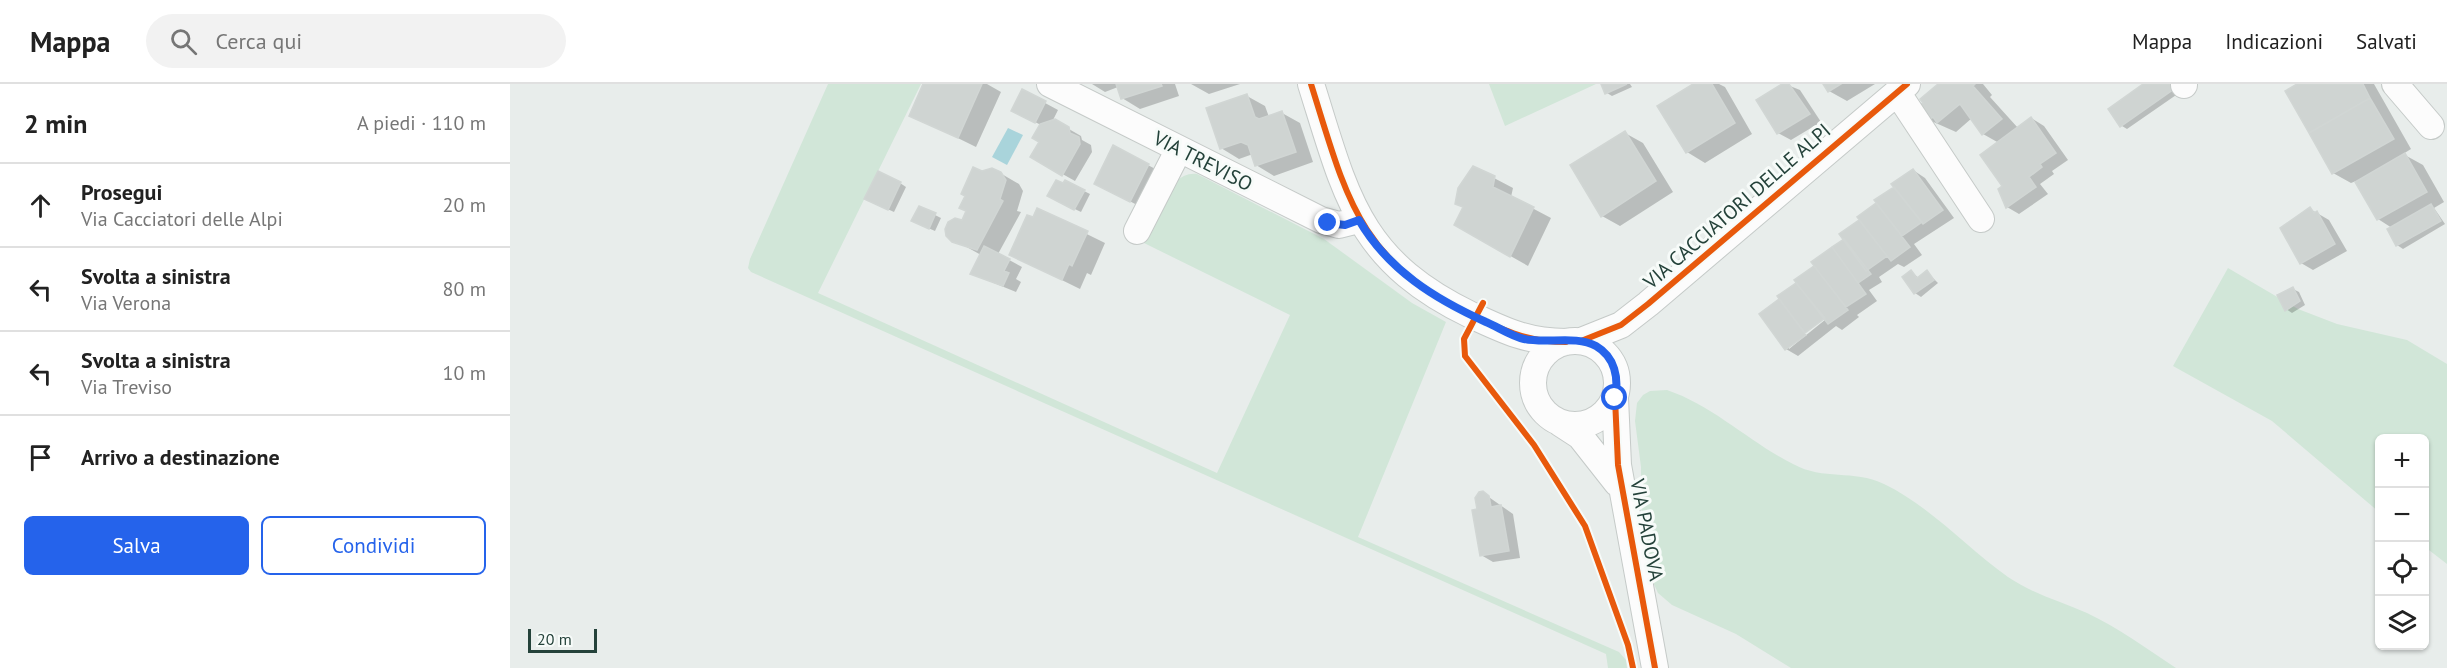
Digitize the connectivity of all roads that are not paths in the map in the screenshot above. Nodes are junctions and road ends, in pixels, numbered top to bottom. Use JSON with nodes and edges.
{"nodes":[{"id":1,"x":1050,"y":84,"type":"edge"},
{"id":2,"x":1311,"y":84,"type":"edge"},
{"id":3,"x":2395,"y":84,"type":"edge"},
{"id":4,"x":1903,"y":86,"type":"edge"},
{"id":5,"x":2431,"y":126,"type":"dead end"},
{"id":6,"x":1179,"y":149,"type":"junction"},
{"id":7,"x":1981,"y":219,"type":"dead end"},
{"id":8,"x":1359,"y":220,"type":"junction"},
{"id":9,"x":1137,"y":231,"type":"dead end"},
{"id":10,"x":1648,"y":304,"type":"junction"},
{"id":11,"x":1475,"y":317,"type":"junction"},
{"id":12,"x":1574,"y":341,"type":"junction"},
{"id":13,"x":1532,"y":387,"type":"junction"},
{"id":14,"x":1616,"y":388,"type":"junction"},
{"id":15,"x":1560,"y":423,"type":"junction"},
{"id":16,"x":1623,"y":493,"type":"junction"},
{"id":17,"x":1655,"y":668,"type":"edge"}],
"edges":[{"from":1,"to":6,"type":"street","name":"VIA TREVISO"},
{"from":2,"to":8,"type":"street"},
{"from":3,"to":5,"type":"street"},
{"from":4,"to":7,"type":"street"},
{"from":4,"to":10,"type":"street","name":"VIA CACCIATORI DELLE ALPI"},
{"from":6,"to":8,"type":"street","name":"VIA TREVISO"},
{"from":6,"to":9,"type":"street"},
{"from":8,"to":11,"type":"street"},
{"from":10,"to":12,"type":"street","name":"VIA CACCIATORI DELLE ALPI"},
{"from":10,"to":14,"type":"street","name":"VIA CACCIATORI DELLE ALPI"},
{"from":11,"to":12,"type":"street"},
{"from":11,"to":13,"type":"street"},
{"from":12,"to":13,"type":"street","name":"VIA CACCIATORI DELLE ALPI"},
{"from":12,"to":14,"type":"street"},
{"from":13,"to":15,"type":"street"},
{"from":14,"to":15,"type":"street"},
{"from":14,"to":16,"type":"street","name":"VIA PADOVA"},
{"from":15,"to":16,"type":"street","name":"VIA PADOVA"},
{"from":16,"to":17,"type":"street","name":"VIA PADOVA"}]}
